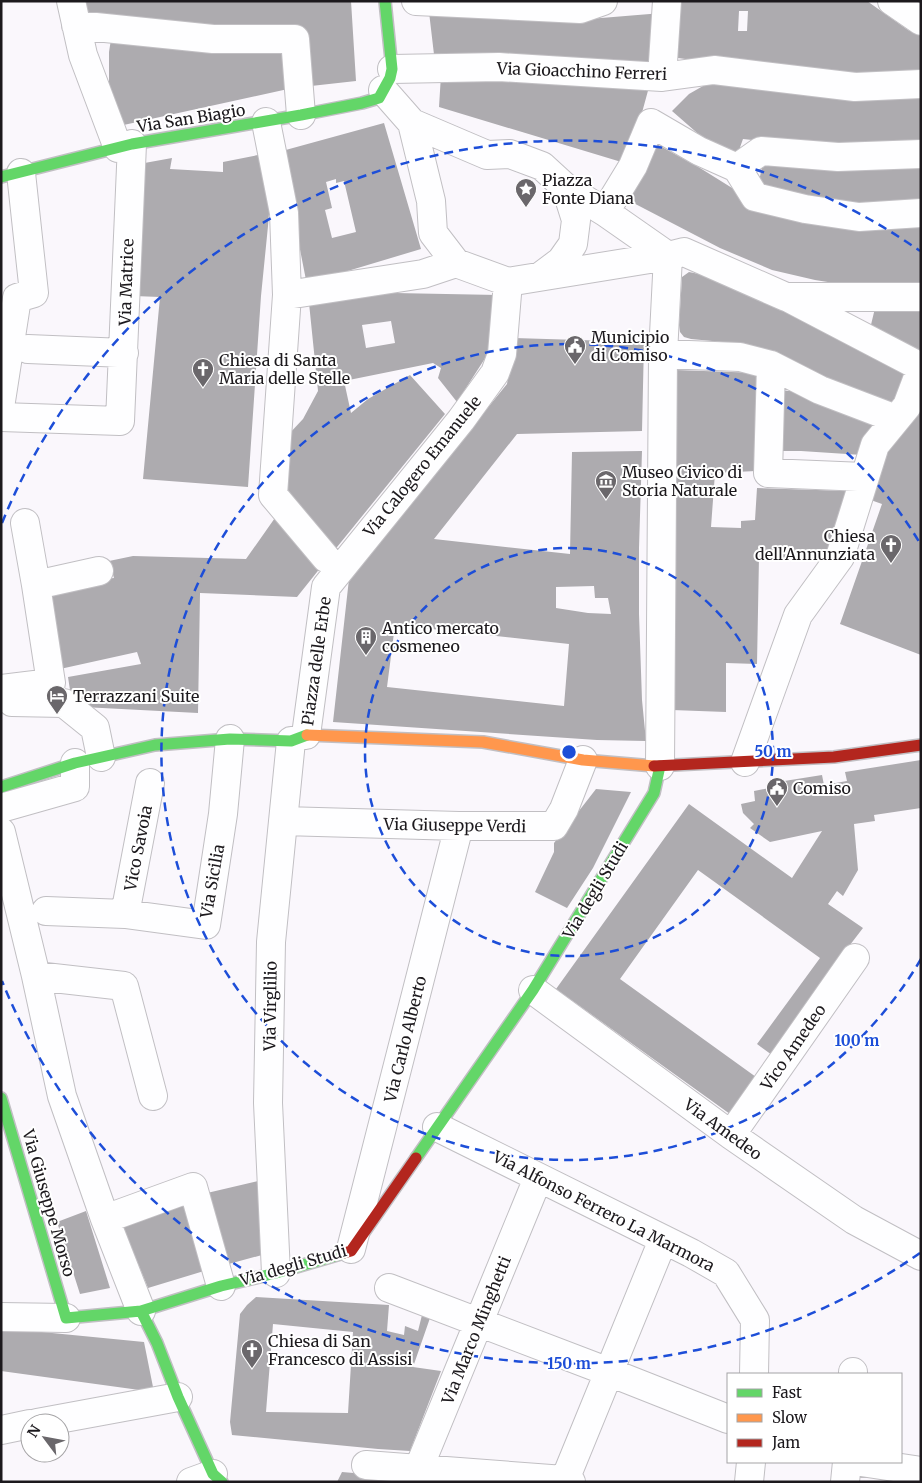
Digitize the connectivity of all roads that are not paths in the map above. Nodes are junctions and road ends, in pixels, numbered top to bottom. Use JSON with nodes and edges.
{"nodes":[{"id":1,"x":385,"y":1,"type":"edge"},
{"id":2,"x":416,"y":1,"type":"edge"},
{"id":3,"x":603,"y":1,"type":"edge"},
{"id":4,"x":667,"y":1,"type":"edge"},
{"id":5,"x":892,"y":1,"type":"edge"},
{"id":6,"x":74,"y":13,"type":"edge"},
{"id":7,"x":921,"y":21,"type":"edge"},
{"id":8,"x":662,"y":77,"type":"junction"},
{"id":9,"x":388,"y":80,"type":"junction"},
{"id":10,"x":921,"y":84,"type":"edge"},
{"id":11,"x":302,"y":115,"type":"junction"},
{"id":12,"x":266,"y":122,"type":"junction"},
{"id":13,"x":412,"y":123,"type":"junction"},
{"id":14,"x":125,"y":146,"type":"junction"},
{"id":15,"x":921,"y":154,"type":"edge"},
{"id":16,"x":737,"y":168,"type":"junction"},
{"id":17,"x":11,"y":175,"type":"edge"},
{"id":18,"x":566,"y":188,"type":"junction"},
{"id":19,"x":605,"y":212,"type":"junction"},
{"id":20,"x":921,"y":214,"type":"edge"},
{"id":21,"x":676,"y":254,"type":"junction"},
{"id":22,"x":456,"y":263,"type":"junction"},
{"id":23,"x":541,"y":276,"type":"junction"},
{"id":24,"x":508,"y":282,"type":"junction"},
{"id":25,"x":287,"y":294,"type":"junction"},
{"id":26,"x":786,"y":296,"type":"junction"},
{"id":27,"x":921,"y":297,"type":"edge"},
{"id":28,"x":9,"y":298,"type":"edge"},
{"id":29,"x":663,"y":345,"type":"junction"},
{"id":30,"x":28,"y":349,"type":"dead end"},
{"id":31,"x":124,"y":353,"type":"junction"},
{"id":32,"x":771,"y":365,"type":"junction"},
{"id":33,"x":921,"y":368,"type":"edge"},
{"id":34,"x":1,"y":401,"type":"edge"},
{"id":35,"x":1,"y":417,"type":"edge"},
{"id":36,"x":896,"y":419,"type":"junction"},
{"id":37,"x":864,"y":476,"type":"junction"},
{"id":38,"x":24,"y":524,"type":"dead end"},
{"id":39,"x":326,"y":558,"type":"dead end"},
{"id":40,"x":99,"y":571,"type":"dead end"},
{"id":41,"x":36,"y":585,"type":"junction"},
{"id":42,"x":326,"y":586,"type":"joint"},
{"id":43,"x":1,"y":689,"type":"edge"},
{"id":44,"x":1,"y":701,"type":"edge"},
{"id":45,"x":298,"y":738,"type":"junction"},
{"id":46,"x":230,"y":739,"type":"junction"},
{"id":47,"x":921,"y":745,"type":"edge"},
{"id":48,"x":102,"y":757,"type":"junction"},
{"id":49,"x":583,"y":760,"type":"junction"},
{"id":50,"x":745,"y":762,"type":"junction"},
{"id":51,"x":75,"y":763,"type":"junction"},
{"id":52,"x":660,"y":766,"type":"junction"},
{"id":53,"x":150,"y":783,"type":"dead end"},
{"id":54,"x":1,"y":787,"type":"edge"},
{"id":55,"x":1,"y":808,"type":"edge"},
{"id":56,"x":283,"y":820,"type":"junction"},
{"id":57,"x":459,"y":826,"type":"junction"},
{"id":58,"x":1,"y":832,"type":"edge"},
{"id":59,"x":46,"y":911,"type":"dead end"},
{"id":60,"x":125,"y":914,"type":"junction"},
{"id":61,"x":855,"y":958,"type":"dead end"},
{"id":62,"x":36,"y":976,"type":"junction"},
{"id":63,"x":533,"y":990,"type":"junction"},
{"id":64,"x":154,"y":1096,"type":"dead end"},
{"id":65,"x":1,"y":1098,"type":"edge"},
{"id":66,"x":437,"y":1127,"type":"junction"},
{"id":67,"x":731,"y":1135,"type":"junction"},
{"id":68,"x":538,"y":1178,"type":"junction"},
{"id":69,"x":105,"y":1219,"type":"junction"},
{"id":70,"x":662,"y":1240,"type":"junction"},
{"id":71,"x":351,"y":1252,"type":"junction"},
{"id":72,"x":921,"y":1256,"type":"edge"},
{"id":73,"x":276,"y":1273,"type":"junction"},
{"id":74,"x":221,"y":1286,"type":"junction"},
{"id":75,"x":389,"y":1288,"type":"dead end"},
{"id":76,"x":137,"y":1300,"type":"junction"},
{"id":77,"x":1,"y":1316,"type":"edge"},
{"id":78,"x":66,"y":1318,"type":"junction"},
{"id":79,"x":479,"y":1322,"type":"junction"},
{"id":80,"x":609,"y":1372,"type":"junction"},
{"id":81,"x":754,"y":1373,"type":"edge"},
{"id":82,"x":178,"y":1397,"type":"junction"},
{"id":83,"x":70,"y":1417,"type":"edge"},
{"id":84,"x":727,"y":1419,"type":"edge"},
{"id":85,"x":20,"y":1426,"type":"edge"},
{"id":86,"x":1,"y":1430,"type":"edge"},
{"id":87,"x":750,"y":1463,"type":"edge"},
{"id":88,"x":847,"y":1463,"type":"edge"},
{"id":89,"x":868,"y":1463,"type":"edge"},
{"id":90,"x":366,"y":1465,"type":"dead end"},
{"id":91,"x":921,"y":1471,"type":"edge"},
{"id":92,"x":416,"y":1475,"type":"edge"},
{"id":93,"x":209,"y":1479,"type":"edge"},
{"id":94,"x":566,"y":1481,"type":"edge"},
{"id":95,"x":749,"y":1482,"type":"edge"},
{"id":96,"x":845,"y":1482,"type":"edge"}],
"edges":[{"from":1,"to":9,"type":"street"},
{"from":2,"to":3,"type":"street"},
{"from":4,"to":8,"type":"street"},
{"from":5,"to":7,"type":"street"},
{"from":6,"to":11,"type":"street"},
{"from":6,"to":14,"type":"street"},
{"from":8,"to":9,"type":"street","name":"Via Gioacchino Ferreri"},
{"from":8,"to":10,"type":"street","name":"Via Gioacchino Ferreri"},
{"from":9,"to":11,"type":"street","name":"Via San Biagio"},
{"from":9,"to":13,"type":"street"},
{"from":11,"to":12,"type":"street","name":"Via San Biagio"},
{"from":12,"to":14,"type":"street","name":"Via San Biagio"},
{"from":12,"to":25,"type":"street"},
{"from":13,"to":18,"type":"street"},
{"from":13,"to":22,"type":"street"},
{"from":14,"to":17,"type":"street","name":"Via San Biagio"},
{"from":14,"to":31,"type":"street","name":"Via Matrice"},
{"from":15,"to":16,"type":"street"},
{"from":16,"to":19,"type":"street"},
{"from":16,"to":20,"type":"street"},
{"from":17,"to":28,"type":"street"},
{"from":18,"to":19,"type":"street"},
{"from":18,"to":23,"type":"street"},
{"from":19,"to":21,"type":"street"},
{"from":21,"to":23,"type":"street"},
{"from":21,"to":26,"type":"street"},
{"from":21,"to":29,"type":"street","name":"Via degli Studi"},
{"from":22,"to":24,"type":"street"},
{"from":22,"to":25,"type":"street"},
{"from":23,"to":24,"type":"street"},
{"from":24,"to":42,"type":"street","name":"Via Calogero Emanuele"},
{"from":25,"to":39,"type":"street"},
{"from":26,"to":27,"type":"street"},
{"from":26,"to":33,"type":"street"},
{"from":28,"to":34,"type":"street"},
{"from":29,"to":32,"type":"street"},
{"from":29,"to":52,"type":"street","name":"Via degli Studi"},
{"from":30,"to":31,"type":"street"},
{"from":31,"to":35,"type":"street","name":"Via Matrice"},
{"from":32,"to":36,"type":"street"},
{"from":32,"to":37,"type":"street"},
{"from":33,"to":36,"type":"street"},
{"from":36,"to":37,"type":"street"},
{"from":37,"to":50,"type":"street"},
{"from":38,"to":41,"type":"street"},
{"from":40,"to":41,"type":"street"},
{"from":41,"to":43,"type":"street"},
{"from":42,"to":45,"type":"street","name":"Piazza delle Erbe"},
{"from":44,"to":48,"type":"street"},
{"from":45,"to":46,"type":"street"},
{"from":45,"to":49,"type":"street"},
{"from":45,"to":56,"type":"street","name":"Via Virglilio"},
{"from":46,"to":48,"type":"street"},
{"from":46,"to":60,"type":"street","name":"Via Sicilia"},
{"from":47,"to":50,"type":"street"},
{"from":48,"to":51,"type":"street"},
{"from":49,"to":52,"type":"street"},
{"from":49,"to":57,"type":"street","name":"Via Giuseppe Verdi"},
{"from":50,"to":52,"type":"street"},
{"from":51,"to":54,"type":"street"},
{"from":51,"to":55,"type":"street"},
{"from":52,"to":63,"type":"street","name":"Via degli Studi"},
{"from":53,"to":60,"type":"street","name":"Vico Savoia"},
{"from":56,"to":57,"type":"street","name":"Via Giuseppe Verdi"},
{"from":56,"to":73,"type":"street","name":"Via Virglilio"},
{"from":57,"to":71,"type":"street","name":"Via Carlo Alberto"},
{"from":58,"to":62,"type":"street"},
{"from":59,"to":60,"type":"street","name":"Via Sicilia"},
{"from":61,"to":67,"type":"street","name":"Vico Amedeo"},
{"from":62,"to":64,"type":"street"},
{"from":62,"to":69,"type":"street"},
{"from":63,"to":66,"type":"street","name":"Via degli Studi"},
{"from":63,"to":67,"type":"street","name":"Via Amedeo"},
{"from":65,"to":78,"type":"street","name":"Via Giuseppe Morso"},
{"from":66,"to":68,"type":"street","name":"Via Alfonso Ferrero La Marmora"},
{"from":66,"to":71,"type":"street","name":"Via degli Studi"},
{"from":67,"to":72,"type":"street","name":"Via Amedeo"},
{"from":68,"to":70,"type":"street","name":"Via Alfonso Ferrero La Marmora"},
{"from":68,"to":79,"type":"street","name":"Via Marco Minghetti"},
{"from":69,"to":74,"type":"street"},
{"from":69,"to":76,"type":"street"},
{"from":70,"to":80,"type":"street"},
{"from":70,"to":81,"type":"street","name":"Via Alfonso Ferrero La Marmora"},
{"from":71,"to":73,"type":"street","name":"Via degli Studi"},
{"from":73,"to":74,"type":"street","name":"Via degli Studi"},
{"from":74,"to":76,"type":"street","name":"Via degli Studi"},
{"from":75,"to":79,"type":"street"},
{"from":76,"to":78,"type":"street","name":"Via degli Studi"},
{"from":76,"to":82,"type":"street"},
{"from":77,"to":78,"type":"street"},
{"from":79,"to":80,"type":"street"},
{"from":79,"to":92,"type":"street","name":"Via Marco Minghetti"},
{"from":80,"to":84,"type":"street"},
{"from":80,"to":94,"type":"street"},
{"from":82,"to":83,"type":"street"},
{"from":82,"to":93,"type":"street"},
{"from":85,"to":86,"type":"street"},
{"from":87,"to":95,"type":"street"},
{"from":88,"to":96,"type":"street"},
{"from":89,"to":91,"type":"street"},
{"from":90,"to":92,"type":"street"},
{"from":92,"to":94,"type":"street"}]}
